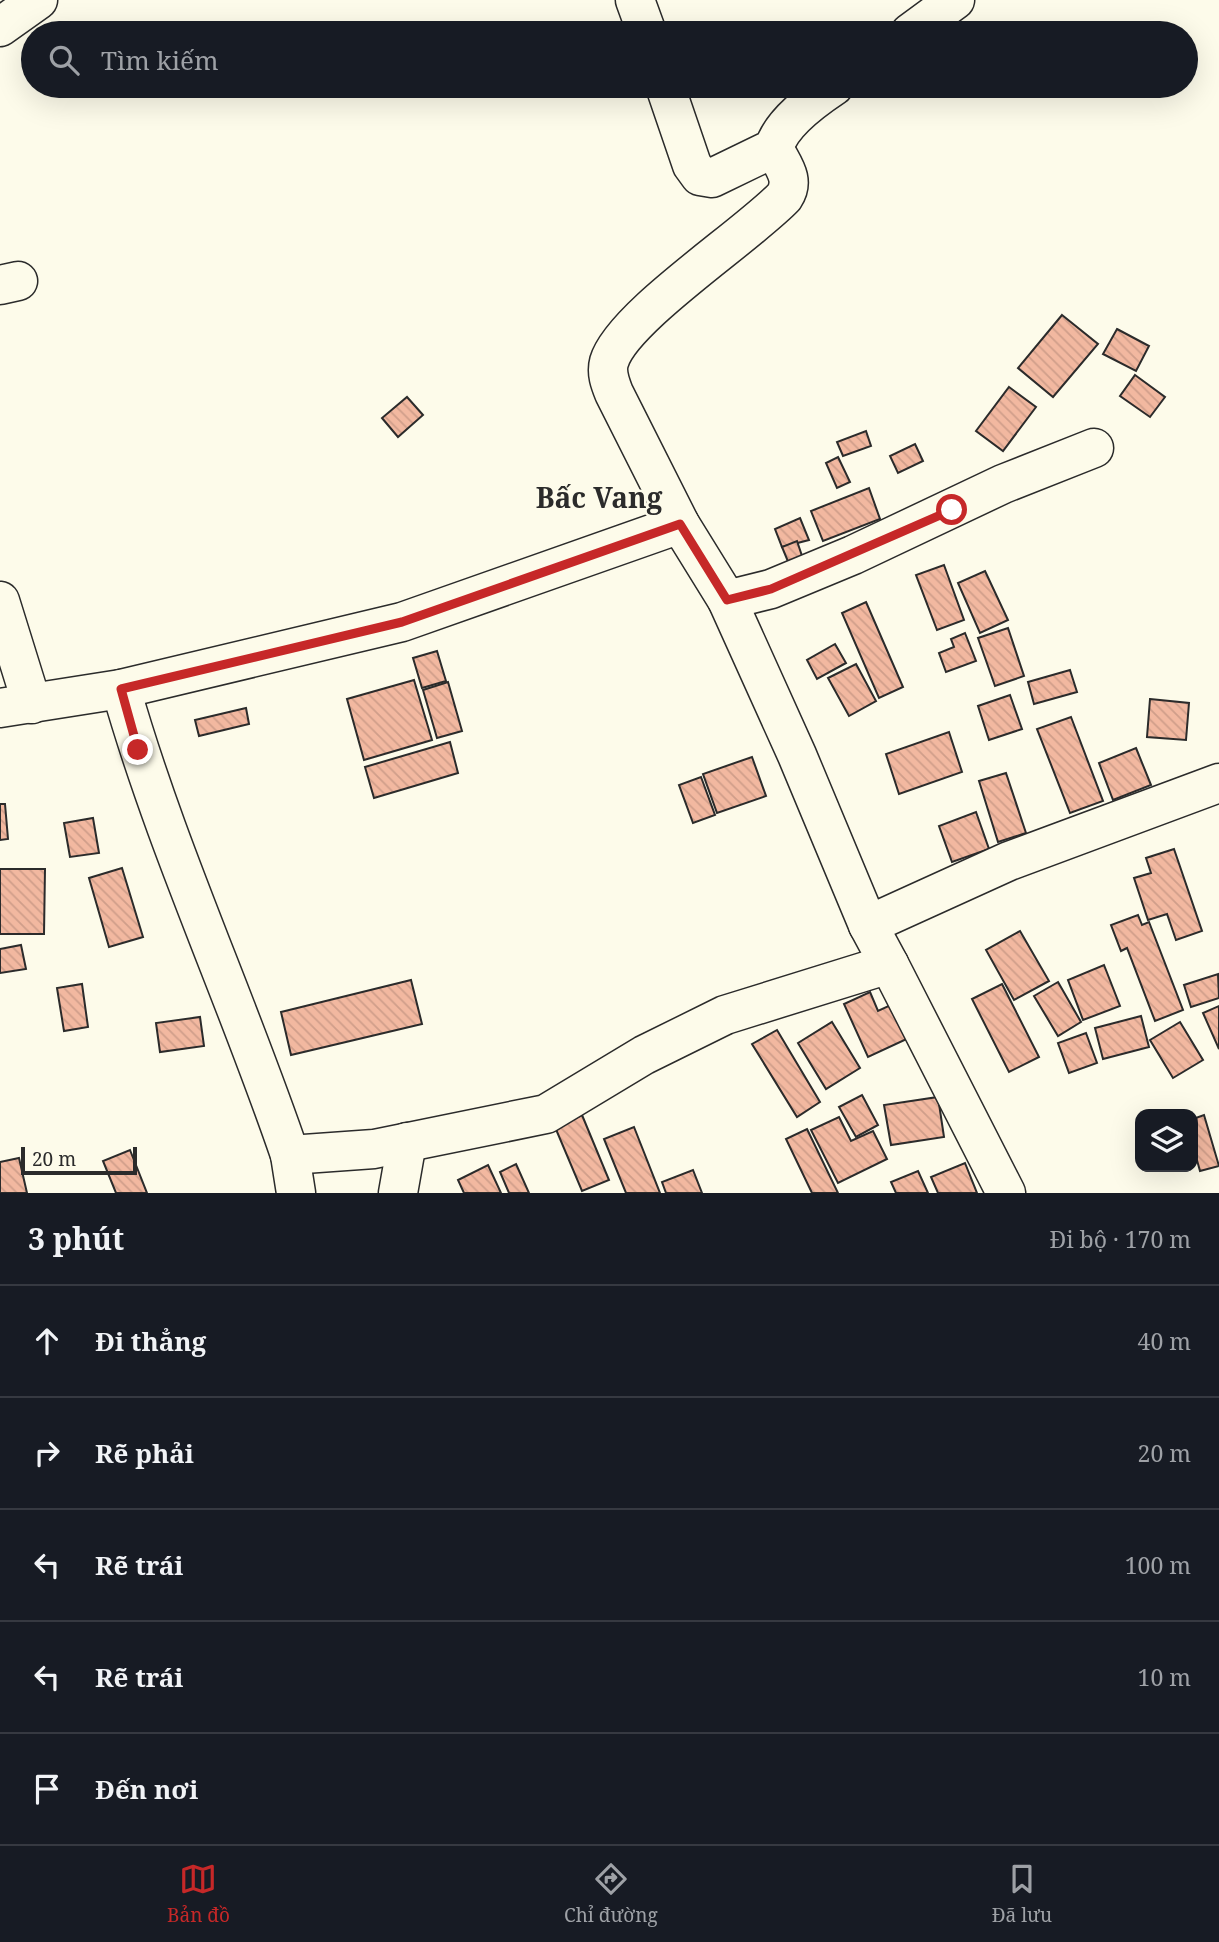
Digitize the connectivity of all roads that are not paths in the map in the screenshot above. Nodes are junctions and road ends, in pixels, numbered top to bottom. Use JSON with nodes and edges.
{"nodes":[{"id":1,"x":38,"y":0,"type":"edge"},
{"id":2,"x":635,"y":0,"type":"edge"},
{"id":3,"x":955,"y":0,"type":"edge"},
{"id":4,"x":642,"y":21,"type":"edge"},
{"id":5,"x":926,"y":21,"type":"edge"},
{"id":6,"x":0,"y":27,"type":"edge"},
{"id":7,"x":669,"y":98,"type":"edge"},
{"id":8,"x":816,"y":98,"type":"edge"},
{"id":9,"x":775,"y":148,"type":"junction"},
{"id":10,"x":1094,"y":448,"type":"dead end"},
{"id":11,"x":680,"y":524,"type":"junction"},
{"id":12,"x":727,"y":600,"type":"junction"},
{"id":13,"x":0,"y":601,"type":"edge"},
{"id":14,"x":121,"y":689,"type":"junction"},
{"id":15,"x":16,"y":706,"type":"edge"},
{"id":16,"x":1219,"y":783,"type":"edge"},
{"id":17,"x":868,"y":925,"type":"junction"},
{"id":18,"x":889,"y":964,"type":"junction"},
{"id":19,"x":407,"y":1142,"type":"junction"},
{"id":20,"x":290,"y":1155,"type":"junction"},
{"id":21,"x":296,"y":1193,"type":"edge"},
{"id":22,"x":398,"y":1193,"type":"edge"},
{"id":23,"x":1006,"y":1193,"type":"edge"}],
"edges":[{"from":1,"to":6,"type":"lane"},
{"from":2,"to":4,"type":"lane"},
{"from":3,"to":5,"type":"lane"},
{"from":7,"to":9,"type":"lane"},
{"from":8,"to":9,"type":"lane"},
{"from":9,"to":11,"type":"lane"},
{"from":10,"to":12,"type":"lane"},
{"from":11,"to":12,"type":"lane"},
{"from":11,"to":14,"type":"lane"},
{"from":12,"to":17,"type":"lane"},
{"from":13,"to":15,"type":"lane"},
{"from":14,"to":15,"type":"lane"},
{"from":14,"to":20,"type":"lane"},
{"from":16,"to":17,"type":"lane"},
{"from":17,"to":18,"type":"lane"},
{"from":18,"to":19,"type":"lane"},
{"from":18,"to":23,"type":"lane"},
{"from":19,"to":20,"type":"lane"},
{"from":19,"to":22,"type":"lane"},
{"from":20,"to":21,"type":"lane"}]}
